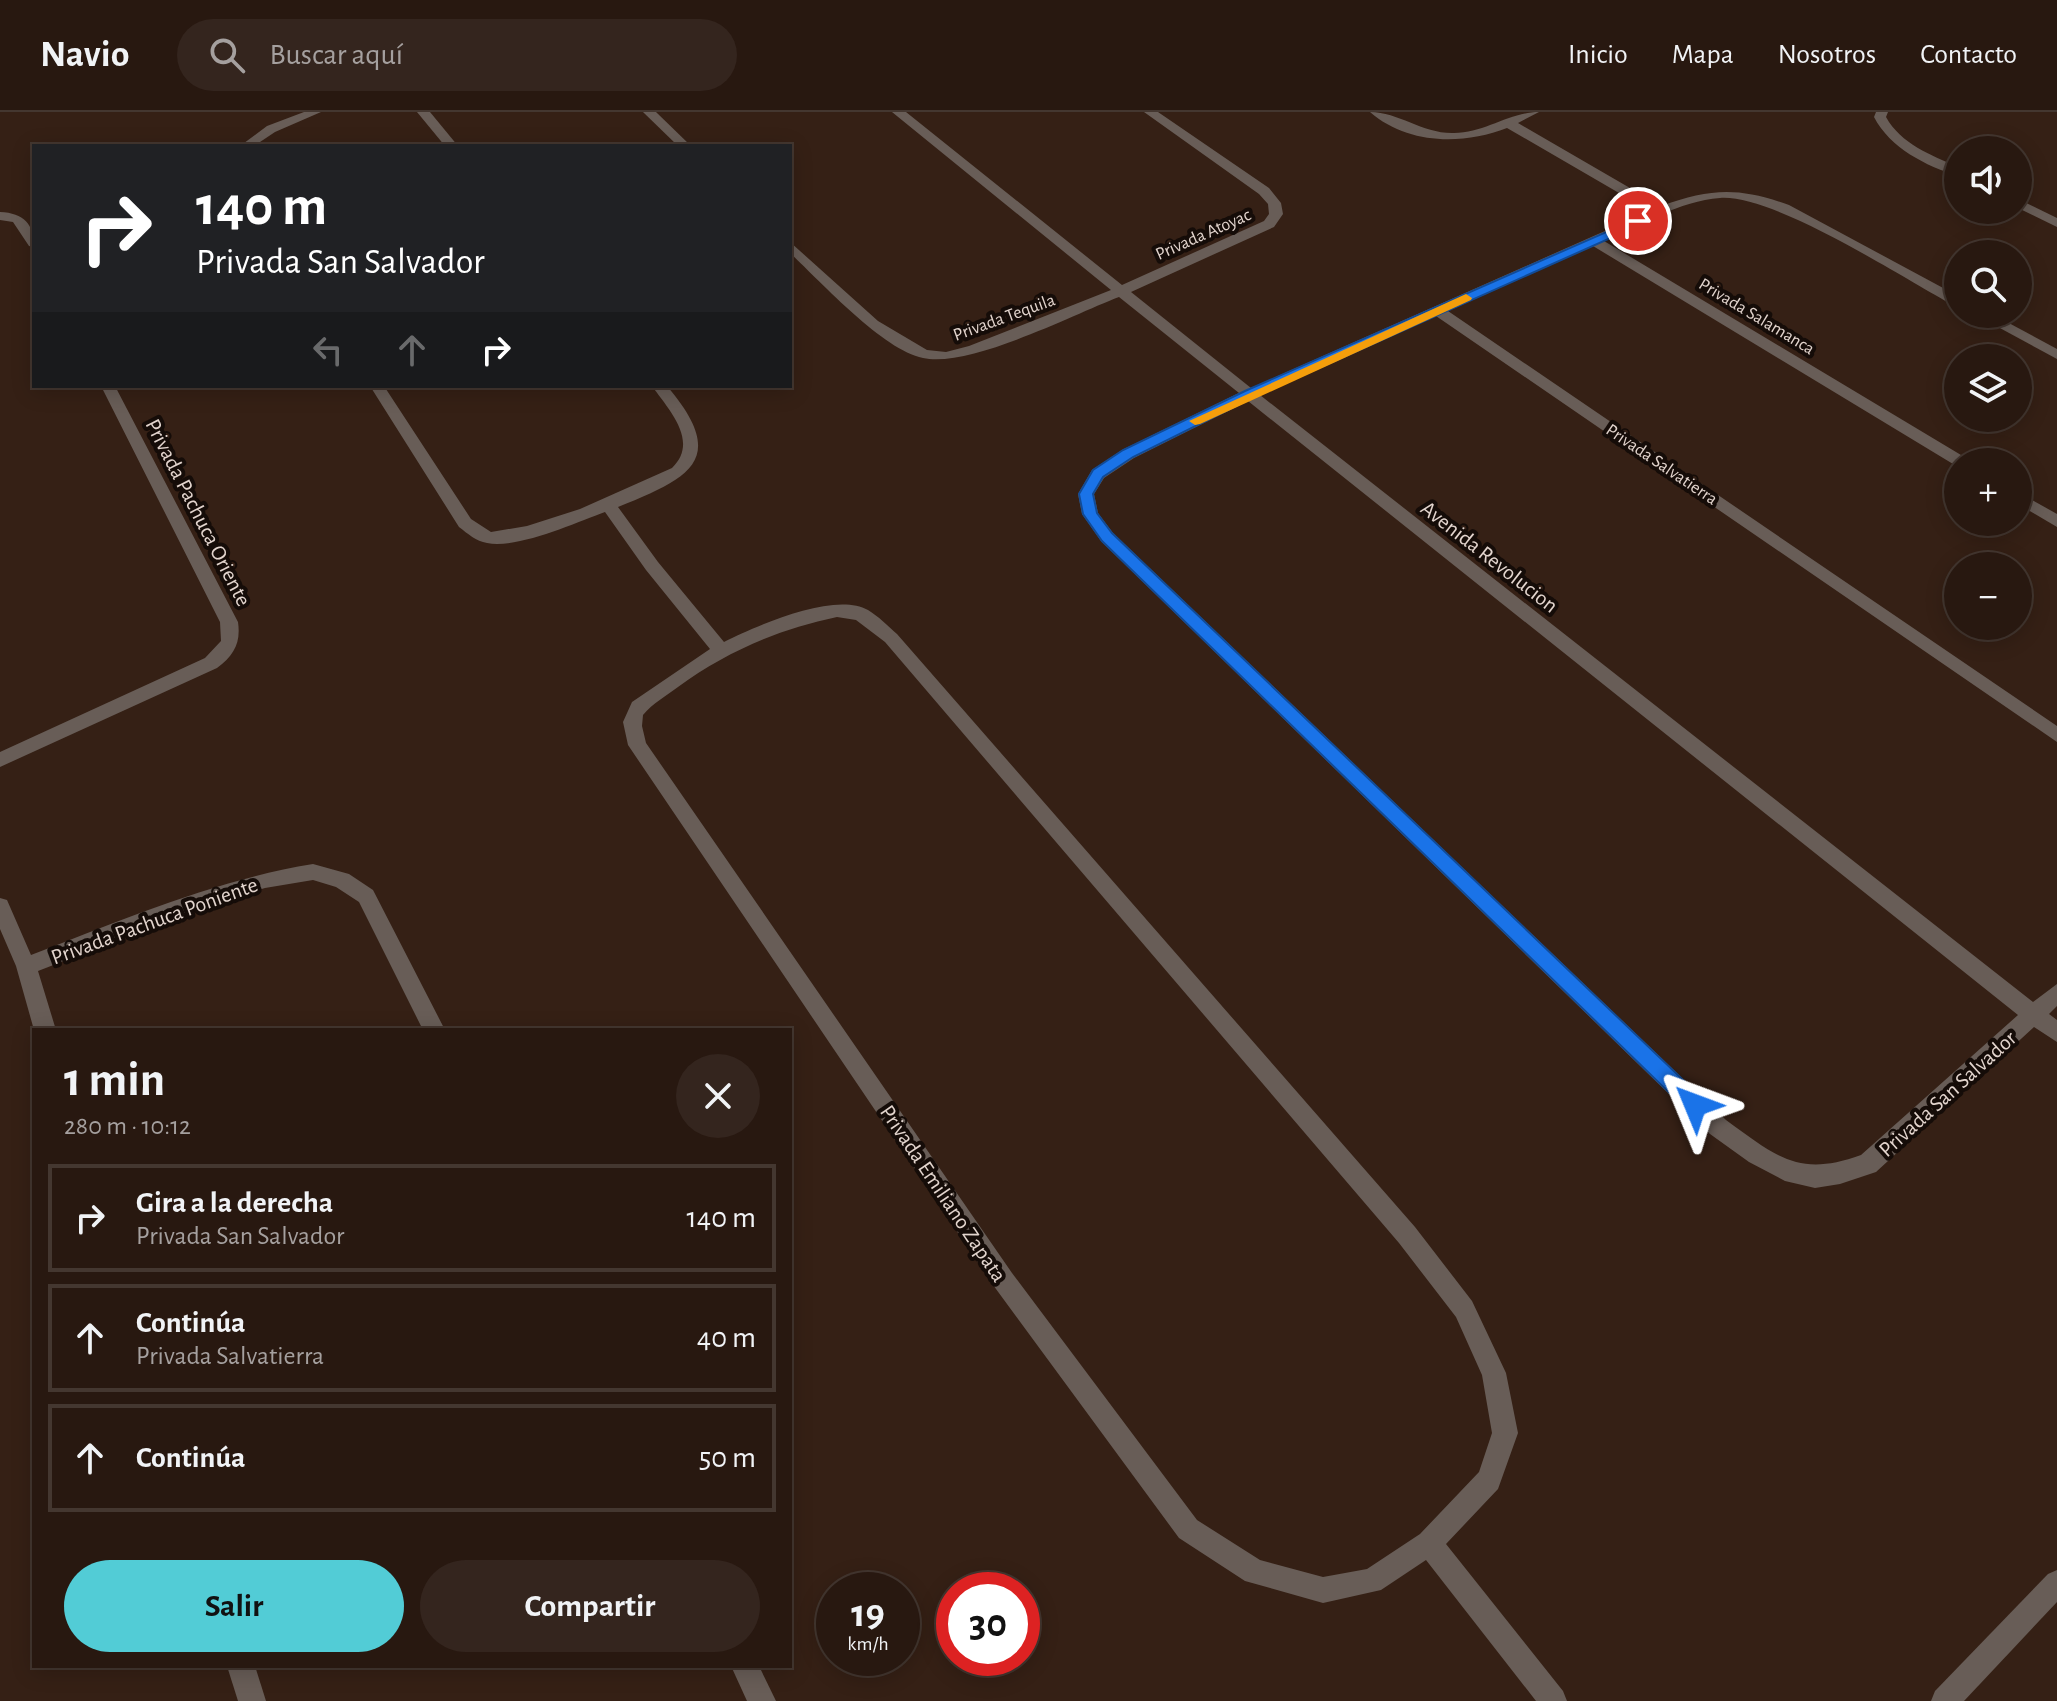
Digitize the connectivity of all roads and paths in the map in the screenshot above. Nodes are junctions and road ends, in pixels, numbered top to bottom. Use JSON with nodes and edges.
{"nodes":[{"id":1,"x":423,"y":112,"type":"edge"},
{"id":2,"x":649,"y":112,"type":"edge"},
{"id":3,"x":898,"y":112,"type":"edge"},
{"id":4,"x":1150,"y":112,"type":"edge"},
{"id":5,"x":1376,"y":112,"type":"edge"},
{"id":6,"x":1533,"y":112,"type":"edge"},
{"id":7,"x":1882,"y":112,"type":"edge"},
{"id":8,"x":309,"y":113,"type":"edge"},
{"id":9,"x":1508,"y":123,"type":"junction"},
{"id":10,"x":249,"y":144,"type":"edge"},
{"id":11,"x":450,"y":144,"type":"edge"},
{"id":12,"x":683,"y":144,"type":"edge"},
{"id":13,"x":1944,"y":165,"type":"edge"},
{"id":14,"x":2032,"y":210,"type":"edge"},
{"id":15,"x":1660,"y":211,"type":"junction"},
{"id":16,"x":0,"y":216,"type":"edge"},
{"id":17,"x":2057,"y":223,"type":"edge"},
{"id":18,"x":32,"y":239,"type":"edge"},
{"id":19,"x":1595,"y":241,"type":"junction"},
{"id":20,"x":792,"y":248,"type":"edge"},
{"id":21,"x":1121,"y":291,"type":"junction"},
{"id":22,"x":1944,"y":294,"type":"edge"},
{"id":23,"x":1437,"y":310,"type":"junction"},
{"id":24,"x":2007,"y":328,"type":"edge"},
{"id":25,"x":2057,"y":355,"type":"edge"},
{"id":26,"x":109,"y":388,"type":"edge"},
{"id":27,"x":378,"y":388,"type":"edge"},
{"id":28,"x":661,"y":388,"type":"edge"},
{"id":29,"x":1249,"y":394,"type":"junction"},
{"id":30,"x":1944,"y":452,"type":"edge"},
{"id":31,"x":607,"y":503,"type":"junction"},
{"id":32,"x":2032,"y":506,"type":"edge"},
{"id":33,"x":2057,"y":521,"type":"edge"},
{"id":34,"x":721,"y":650,"type":"junction"},
{"id":35,"x":2057,"y":735,"type":"edge"},
{"id":36,"x":0,"y":760,"type":"edge"},
{"id":37,"x":0,"y":906,"type":"edge"},
{"id":38,"x":26,"y":966,"type":"junction"},
{"id":39,"x":2057,"y":993,"type":"edge"},
{"id":40,"x":2034,"y":1014,"type":"junction"},
{"id":41,"x":44,"y":1028,"type":"edge"},
{"id":42,"x":433,"y":1028,"type":"edge"},
{"id":43,"x":2057,"y":1033,"type":"edge"},
{"id":44,"x":1429,"y":1543,"type":"junction"},
{"id":45,"x":2057,"y":1583,"type":"edge"},
{"id":46,"x":242,"y":1668,"type":"edge"},
{"id":47,"x":746,"y":1668,"type":"edge"},
{"id":48,"x":252,"y":1701,"type":"edge"},
{"id":49,"x":762,"y":1701,"type":"edge"},
{"id":50,"x":1553,"y":1701,"type":"edge"},
{"id":51,"x":1945,"y":1701,"type":"edge"}],
"edges":[{"from":1,"to":11,"type":"street"},
{"from":2,"to":12,"type":"street"},
{"from":3,"to":21,"type":"street","name":"Avenida Revolucion"},
{"from":4,"to":21,"type":"street","name":"Privada Atoyac"},
{"from":5,"to":9,"type":"street"},
{"from":6,"to":9,"type":"street"},
{"from":7,"to":13,"type":"street"},
{"from":8,"to":10,"type":"street"},
{"from":9,"to":15,"type":"street"},
{"from":14,"to":17,"type":"street"},
{"from":15,"to":19,"type":"street"},
{"from":15,"to":22,"type":"street"},
{"from":16,"to":18,"type":"street"},
{"from":19,"to":23,"type":"street"},
{"from":19,"to":30,"type":"street","name":"Privada Salamanca"},
{"from":20,"to":21,"type":"street","name":"Privada Tequila"},
{"from":21,"to":29,"type":"street","name":"Avenida Revolucion"},
{"from":23,"to":29,"type":"street"},
{"from":23,"to":35,"type":"street","name":"Privada Salvatierra"},
{"from":24,"to":25,"type":"street"},
{"from":26,"to":36,"type":"street","name":"Privada Pachuca Oriente"},
{"from":27,"to":31,"type":"street"},
{"from":28,"to":31,"type":"street"},
{"from":29,"to":40,"type":"street","name":"Avenida Revolucion"},
{"from":29,"to":40,"type":"street","name":"Privada San Salvador"},
{"from":31,"to":34,"type":"street"},
{"from":32,"to":33,"type":"street"},
{"from":34,"to":44,"type":"street","name":"Privada Emiliano Zapata"},
{"from":34,"to":44,"type":"street","name":"Privada Emiliano Zapata"},
{"from":37,"to":38,"type":"street"},
{"from":38,"to":41,"type":"street"},
{"from":38,"to":42,"type":"street","name":"Privada Pachuca Poniente"},
{"from":39,"to":40,"type":"street"},
{"from":40,"to":43,"type":"street","name":"Avenida Revolucion"},
{"from":44,"to":50,"type":"street"},
{"from":45,"to":51,"type":"street"},
{"from":46,"to":48,"type":"street"},
{"from":47,"to":49,"type":"street"}]}
